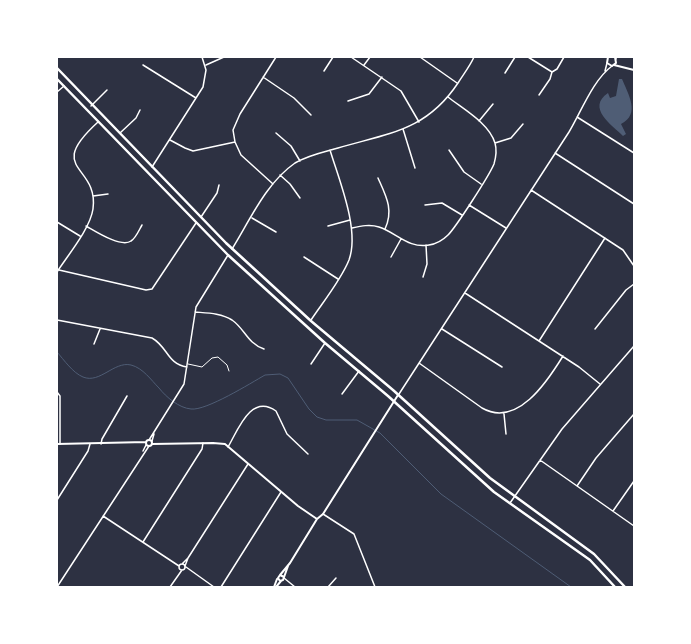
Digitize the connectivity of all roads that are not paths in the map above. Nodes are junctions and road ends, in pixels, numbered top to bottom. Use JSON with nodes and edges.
{"nodes":[{"id":1,"x":202,"y":57,"type":"edge"},
{"id":2,"x":224,"y":57,"type":"edge"},
{"id":3,"x":276,"y":57,"type":"edge"},
{"id":4,"x":333,"y":57,"type":"edge"},
{"id":5,"x":351,"y":57,"type":"edge"},
{"id":6,"x":370,"y":57,"type":"edge"},
{"id":7,"x":420,"y":57,"type":"edge"},
{"id":8,"x":474,"y":57,"type":"edge"},
{"id":9,"x":515,"y":57,"type":"edge"},
{"id":10,"x":528,"y":57,"type":"edge"},
{"id":11,"x":564,"y":57,"type":"edge"},
{"id":12,"x":608,"y":57,"type":"edge"},
{"id":13,"x":604,"y":58,"type":"edge"},
{"id":14,"x":616,"y":58,"type":"edge"},
{"id":15,"x":607,"y":62,"type":"junction"},
{"id":16,"x":143,"y":65,"type":"dead end"},
{"id":17,"x":206,"y":65,"type":"junction"},
{"id":18,"x":613,"y":65,"type":"junction"},
{"id":19,"x":364,"y":66,"type":"junction"},
{"id":20,"x":624,"y":66,"type":"junction"},
{"id":21,"x":57,"y":68,"type":"edge"},
{"id":22,"x":634,"y":70,"type":"edge"},
{"id":23,"x":324,"y":71,"type":"dead end"},
{"id":24,"x":552,"y":72,"type":"junction"},
{"id":25,"x":505,"y":73,"type":"dead end"},
{"id":26,"x":605,"y":73,"type":"junction"},
{"id":27,"x":263,"y":77,"type":"junction"},
{"id":28,"x":382,"y":77,"type":"junction"},
{"id":29,"x":57,"y":78,"type":"edge"},
{"id":30,"x":458,"y":83,"type":"junction"},
{"id":31,"x":64,"y":86,"type":"junction"},
{"id":32,"x":107,"y":90,"type":"dead end"},
{"id":33,"x":57,"y":92,"type":"edge"},
{"id":34,"x":539,"y":95,"type":"dead end"},
{"id":35,"x":448,"y":97,"type":"junction"},
{"id":36,"x":196,"y":98,"type":"junction"},
{"id":37,"x":348,"y":101,"type":"dead end"},
{"id":38,"x":493,"y":104,"type":"dead end"},
{"id":39,"x":91,"y":106,"type":"junction"},
{"id":40,"x":140,"y":110,"type":"dead end"},
{"id":41,"x":311,"y":115,"type":"dead end"},
{"id":42,"x":577,"y":117,"type":"junction"},
{"id":43,"x":98,"y":122,"type":"junction"},
{"id":44,"x":419,"y":122,"type":"junction"},
{"id":45,"x":479,"y":122,"type":"junction"},
{"id":46,"x":523,"y":124,"type":"dead end"},
{"id":47,"x":403,"y":128,"type":"junction"},
{"id":48,"x":276,"y":133,"type":"dead end"},
{"id":49,"x":119,"y":134,"type":"junction"},
{"id":50,"x":170,"y":139,"type":"junction"},
{"id":51,"x":234,"y":142,"type":"junction"},
{"id":52,"x":495,"y":143,"type":"junction"},
{"id":53,"x":330,"y":150,"type":"junction"},
{"id":54,"x":449,"y":150,"type":"dead end"},
{"id":55,"x":555,"y":153,"type":"junction"},
{"id":56,"x":634,"y":153,"type":"edge"},
{"id":57,"x":300,"y":161,"type":"junction"},
{"id":58,"x":152,"y":167,"type":"junction"},
{"id":59,"x":415,"y":168,"type":"dead end"},
{"id":60,"x":280,"y":175,"type":"junction"},
{"id":61,"x":378,"y":178,"type":"dead end"},
{"id":62,"x":273,"y":184,"type":"junction"},
{"id":63,"x":482,"y":184,"type":"junction"},
{"id":64,"x":219,"y":185,"type":"dead end"},
{"id":65,"x":531,"y":190,"type":"junction"},
{"id":66,"x":177,"y":193,"type":"junction"},
{"id":67,"x":108,"y":194,"type":"dead end"},
{"id":68,"x":93,"y":196,"type":"junction"},
{"id":69,"x":172,"y":198,"type":"junction"},
{"id":70,"x":300,"y":198,"type":"dead end"},
{"id":71,"x":469,"y":204,"type":"junction"},
{"id":72,"x":634,"y":204,"type":"edge"},
{"id":73,"x":425,"y":205,"type":"dead end"},
{"id":74,"x":462,"y":215,"type":"junction"},
{"id":75,"x":201,"y":217,"type":"junction"},
{"id":76,"x":251,"y":218,"type":"junction"},
{"id":77,"x":350,"y":220,"type":"junction"},
{"id":78,"x":57,"y":222,"type":"edge"},
{"id":79,"x":196,"y":222,"type":"junction"},
{"id":80,"x":142,"y":225,"type":"dead end"},
{"id":81,"x":86,"y":226,"type":"junction"},
{"id":82,"x":328,"y":226,"type":"dead end"},
{"id":83,"x":352,"y":228,"type":"junction"},
{"id":84,"x":506,"y":228,"type":"junction"},
{"id":85,"x":384,"y":230,"type":"junction"},
{"id":86,"x":276,"y":232,"type":"dead end"},
{"id":87,"x":80,"y":236,"type":"junction"},
{"id":88,"x":605,"y":238,"type":"junction"},
{"id":89,"x":401,"y":239,"type":"junction"},
{"id":90,"x":426,"y":245,"type":"junction"},
{"id":91,"x":232,"y":249,"type":"junction"},
{"id":92,"x":228,"y":255,"type":"junction"},
{"id":93,"x":304,"y":257,"type":"dead end"},
{"id":94,"x":391,"y":257,"type":"dead end"},
{"id":95,"x":634,"y":266,"type":"edge"},
{"id":96,"x":59,"y":270,"type":"junction"},
{"id":97,"x":57,"y":272,"type":"edge"},
{"id":98,"x":423,"y":277,"type":"dead end"},
{"id":99,"x":338,"y":279,"type":"junction"},
{"id":100,"x":634,"y":284,"type":"edge"},
{"id":101,"x":272,"y":286,"type":"junction"},
{"id":102,"x":268,"y":291,"type":"junction"},
{"id":103,"x":465,"y":293,"type":"junction"},
{"id":104,"x":195,"y":312,"type":"junction"},
{"id":105,"x":57,"y":320,"type":"edge"},
{"id":106,"x":311,"y":321,"type":"junction"},
{"id":107,"x":442,"y":328,"type":"junction"},
{"id":108,"x":595,"y":328,"type":"dead end"},
{"id":109,"x":100,"y":329,"type":"junction"},
{"id":110,"x":539,"y":341,"type":"junction"},
{"id":111,"x":325,"y":343,"type":"junction"},
{"id":112,"x":94,"y":344,"type":"dead end"},
{"id":113,"x":634,"y":346,"type":"edge"},
{"id":114,"x":264,"y":349,"type":"dead end"},
{"id":115,"x":348,"y":353,"type":"junction"},
{"id":116,"x":563,"y":356,"type":"junction"},
{"id":117,"x":344,"y":358,"type":"junction"},
{"id":118,"x":419,"y":363,"type":"junction"},
{"id":119,"x":188,"y":364,"type":"junction"},
{"id":120,"x":311,"y":364,"type":"dead end"},
{"id":121,"x":187,"y":367,"type":"junction"},
{"id":122,"x":502,"y":367,"type":"dead end"},
{"id":123,"x":229,"y":371,"type":"dead end"},
{"id":124,"x":359,"y":371,"type":"junction"},
{"id":125,"x":600,"y":384,"type":"junction"},
{"id":126,"x":57,"y":392,"type":"edge"},
{"id":127,"x":342,"y":394,"type":"dead end"},
{"id":128,"x":398,"y":395,"type":"junction"},
{"id":129,"x":127,"y":396,"type":"dead end"},
{"id":130,"x":394,"y":402,"type":"junction"},
{"id":131,"x":504,"y":413,"type":"junction"},
{"id":132,"x":634,"y":414,"type":"edge"},
{"id":133,"x":506,"y":434,"type":"dead end"},
{"id":134,"x":149,"y":443,"type":"junction"},
{"id":135,"x":203,"y":443,"type":"junction"},
{"id":136,"x":58,"y":444,"type":"edge"},
{"id":137,"x":90,"y":444,"type":"junction"},
{"id":138,"x":101,"y":444,"type":"junction"},
{"id":139,"x":228,"y":447,"type":"junction"},
{"id":140,"x":308,"y":454,"type":"dead end"},
{"id":141,"x":540,"y":460,"type":"junction"},
{"id":142,"x":248,"y":464,"type":"junction"},
{"id":143,"x":634,"y":481,"type":"edge"},
{"id":144,"x":576,"y":486,"type":"junction"},
{"id":145,"x":281,"y":492,"type":"junction"},
{"id":146,"x":514,"y":497,"type":"junction"},
{"id":147,"x":57,"y":500,"type":"edge"},
{"id":148,"x":510,"y":503,"type":"junction"},
{"id":149,"x":612,"y":511,"type":"junction"},
{"id":150,"x":323,"y":514,"type":"junction"},
{"id":151,"x":103,"y":516,"type":"junction"},
{"id":152,"x":317,"y":519,"type":"junction"},
{"id":153,"x":634,"y":526,"type":"edge"},
{"id":154,"x":142,"y":542,"type":"junction"},
{"id":155,"x":586,"y":548,"type":"junction"},
{"id":156,"x":582,"y":554,"type":"junction"},
{"id":157,"x":188,"y":558,"type":"junction"},
{"id":158,"x":174,"y":561,"type":"junction"},
{"id":159,"x":290,"y":563,"type":"junction"},
{"id":160,"x":182,"y":564,"type":"junction"},
{"id":161,"x":185,"y":566,"type":"junction"},
{"id":162,"x":179,"y":567,"type":"junction"},
{"id":163,"x":183,"y":570,"type":"junction"},
{"id":164,"x":192,"y":573,"type":"junction"},
{"id":165,"x":280,"y":575,"type":"junction"},
{"id":166,"x":177,"y":576,"type":"junction"},
{"id":167,"x":278,"y":578,"type":"junction"},
{"id":168,"x":336,"y":578,"type":"dead end"},
{"id":169,"x":283,"y":579,"type":"junction"},
{"id":170,"x":58,"y":587,"type":"edge"},
{"id":171,"x":170,"y":587,"type":"edge"},
{"id":172,"x":214,"y":587,"type":"edge"},
{"id":173,"x":221,"y":587,"type":"edge"},
{"id":174,"x":274,"y":587,"type":"edge"},
{"id":175,"x":295,"y":587,"type":"edge"},
{"id":176,"x":328,"y":587,"type":"edge"},
{"id":177,"x":375,"y":587,"type":"edge"},
{"id":178,"x":615,"y":587,"type":"edge"},
{"id":179,"x":625,"y":587,"type":"edge"}],
"edges":[{"from":1,"to":17,"type":"street"},
{"from":2,"to":17,"type":"street"},
{"from":3,"to":27,"type":"street"},
{"from":4,"to":23,"type":"street"},
{"from":5,"to":19,"type":"street"},
{"from":6,"to":19,"type":"street"},
{"from":7,"to":30,"type":"street"},
{"from":8,"to":30,"type":"street"},
{"from":9,"to":25,"type":"street"},
{"from":10,"to":24,"type":"street"},
{"from":11,"to":24,"type":"street"},
{"from":12,"to":15,"type":"street"},
{"from":13,"to":15,"type":"street"},
{"from":14,"to":18,"type":"street"},
{"from":14,"to":20,"type":"street"},
{"from":15,"to":18,"type":"street"},
{"from":15,"to":26,"type":"street"},
{"from":16,"to":36,"type":"street"},
{"from":17,"to":36,"type":"street"},
{"from":18,"to":20,"type":"street"},
{"from":18,"to":26,"type":"street"},
{"from":19,"to":28,"type":"street"},
{"from":20,"to":22,"type":"street"},
{"from":21,"to":39,"type":"main road"},
{"from":24,"to":34,"type":"street"},
{"from":26,"to":42,"type":"street"},
{"from":27,"to":41,"type":"street"},
{"from":27,"to":51,"type":"street"},
{"from":28,"to":37,"type":"street"},
{"from":28,"to":44,"type":"street"},
{"from":29,"to":31,"type":"main road"},
{"from":30,"to":35,"type":"street"},
{"from":31,"to":33,"type":"street"},
{"from":31,"to":43,"type":"main road"},
{"from":32,"to":39,"type":"street"},
{"from":35,"to":44,"type":"street"},
{"from":35,"to":45,"type":"street"},
{"from":36,"to":50,"type":"street"},
{"from":38,"to":45,"type":"street"},
{"from":39,"to":49,"type":"main road"},
{"from":40,"to":49,"type":"street"},
{"from":42,"to":55,"type":"street"},
{"from":42,"to":56,"type":"street"},
{"from":43,"to":68,"type":"street"},
{"from":43,"to":69,"type":"main road"},
{"from":44,"to":47,"type":"street"},
{"from":45,"to":52,"type":"street"},
{"from":46,"to":52,"type":"street"},
{"from":47,"to":53,"type":"street"},
{"from":47,"to":59,"type":"street"},
{"from":48,"to":57,"type":"street"},
{"from":49,"to":58,"type":"main road"},
{"from":50,"to":51,"type":"street"},
{"from":50,"to":58,"type":"street"},
{"from":51,"to":62,"type":"street"},
{"from":52,"to":63,"type":"street"},
{"from":53,"to":57,"type":"street"},
{"from":53,"to":77,"type":"street"},
{"from":54,"to":63,"type":"street"},
{"from":55,"to":65,"type":"street"},
{"from":55,"to":72,"type":"street"},
{"from":57,"to":60,"type":"street"},
{"from":58,"to":66,"type":"main road"},
{"from":60,"to":62,"type":"street"},
{"from":60,"to":70,"type":"street"},
{"from":61,"to":85,"type":"street"},
{"from":62,"to":76,"type":"street"},
{"from":63,"to":71,"type":"street"},
{"from":64,"to":75,"type":"street"},
{"from":65,"to":84,"type":"street"},
{"from":65,"to":88,"type":"street"},
{"from":66,"to":69,"type":"main road"},
{"from":66,"to":75,"type":"main road"},
{"from":67,"to":68,"type":"street"},
{"from":68,"to":81,"type":"street"},
{"from":69,"to":79,"type":"main road"},
{"from":71,"to":74,"type":"street"},
{"from":71,"to":84,"type":"street"},
{"from":73,"to":74,"type":"street"},
{"from":74,"to":90,"type":"street"},
{"from":75,"to":91,"type":"main road"},
{"from":76,"to":86,"type":"street"},
{"from":76,"to":91,"type":"street"},
{"from":77,"to":82,"type":"street"},
{"from":77,"to":83,"type":"street"},
{"from":78,"to":87,"type":"street"},
{"from":79,"to":92,"type":"main road"},
{"from":79,"to":96,"type":"street"},
{"from":80,"to":81,"type":"street"},
{"from":81,"to":87,"type":"street"},
{"from":83,"to":85,"type":"street"},
{"from":83,"to":99,"type":"street"},
{"from":84,"to":103,"type":"street"},
{"from":85,"to":89,"type":"street"},
{"from":87,"to":96,"type":"street"},
{"from":88,"to":95,"type":"street"},
{"from":88,"to":110,"type":"street"},
{"from":89,"to":90,"type":"street"},
{"from":89,"to":94,"type":"street"},
{"from":90,"to":98,"type":"street"},
{"from":91,"to":101,"type":"main road"},
{"from":92,"to":102,"type":"main road"},
{"from":92,"to":104,"type":"street"},
{"from":93,"to":99,"type":"street"},
{"from":96,"to":97,"type":"street"},
{"from":99,"to":106,"type":"street"},
{"from":100,"to":108,"type":"street"},
{"from":101,"to":102,"type":"main road"},
{"from":101,"to":106,"type":"main road"},
{"from":102,"to":111,"type":"main road"},
{"from":103,"to":107,"type":"street"},
{"from":103,"to":110,"type":"street"},
{"from":104,"to":114,"type":"street"},
{"from":104,"to":119,"type":"street"},
{"from":105,"to":109,"type":"street"},
{"from":106,"to":115,"type":"main road"},
{"from":107,"to":118,"type":"street"},
{"from":107,"to":122,"type":"street"},
{"from":109,"to":112,"type":"street"},
{"from":109,"to":121,"type":"street"},
{"from":110,"to":116,"type":"street"},
{"from":111,"to":117,"type":"main road"},
{"from":111,"to":120,"type":"street"},
{"from":113,"to":125,"type":"street"},
{"from":115,"to":117,"type":"main road"},
{"from":115,"to":128,"type":"main road"},
{"from":116,"to":125,"type":"street"},
{"from":116,"to":131,"type":"street"},
{"from":117,"to":124,"type":"main road"},
{"from":118,"to":128,"type":"street"},
{"from":118,"to":131,"type":"street"},
{"from":119,"to":121,"type":"street"},
{"from":119,"to":123,"type":"lane"},
{"from":121,"to":134,"type":"street"},
{"from":124,"to":127,"type":"street"},
{"from":124,"to":130,"type":"main road"},
{"from":125,"to":141,"type":"street"},
{"from":126,"to":136,"type":"street"},
{"from":128,"to":130,"type":"street"},
{"from":128,"to":146,"type":"main road"},
{"from":129,"to":138,"type":"street"},
{"from":130,"to":148,"type":"main road"},
{"from":130,"to":150,"type":"street"},
{"from":131,"to":133,"type":"street"},
{"from":132,"to":144,"type":"street"},
{"from":134,"to":135,"type":"street"},
{"from":134,"to":138,"type":"street"},
{"from":134,"to":151,"type":"street"},
{"from":135,"to":139,"type":"street"},
{"from":135,"to":154,"type":"street"},
{"from":136,"to":137,"type":"street"},
{"from":137,"to":138,"type":"street"},
{"from":137,"to":147,"type":"street"},
{"from":139,"to":140,"type":"street"},
{"from":139,"to":142,"type":"street"},
{"from":141,"to":144,"type":"street"},
{"from":141,"to":146,"type":"street"},
{"from":142,"to":145,"type":"street"},
{"from":142,"to":157,"type":"street"},
{"from":143,"to":149,"type":"street"},
{"from":144,"to":149,"type":"street"},
{"from":145,"to":152,"type":"street"},
{"from":145,"to":173,"type":"street"},
{"from":146,"to":148,"type":"street"},
{"from":146,"to":155,"type":"main road"},
{"from":148,"to":156,"type":"main road"},
{"from":149,"to":153,"type":"street"},
{"from":150,"to":152,"type":"street"},
{"from":150,"to":177,"type":"street"},
{"from":151,"to":154,"type":"street"},
{"from":151,"to":170,"type":"street"},
{"from":152,"to":159,"type":"street"},
{"from":154,"to":158,"type":"street"},
{"from":155,"to":156,"type":"main road"},
{"from":155,"to":179,"type":"main road"},
{"from":156,"to":178,"type":"main road"},
{"from":157,"to":160,"type":"street"},
{"from":157,"to":161,"type":"street"},
{"from":158,"to":160,"type":"street"},
{"from":158,"to":162,"type":"street"},
{"from":159,"to":165,"type":"street"},
{"from":159,"to":169,"type":"street"},
{"from":160,"to":161,"type":"street"},
{"from":160,"to":162,"type":"street"},
{"from":161,"to":163,"type":"street"},
{"from":161,"to":164,"type":"street"},
{"from":162,"to":163,"type":"street"},
{"from":162,"to":166,"type":"street"},
{"from":163,"to":164,"type":"street"},
{"from":163,"to":166,"type":"street"},
{"from":164,"to":172,"type":"street"},
{"from":165,"to":167,"type":"street"},
{"from":165,"to":169,"type":"street"},
{"from":166,"to":171,"type":"street"},
{"from":167,"to":169,"type":"street"},
{"from":167,"to":174,"type":"street"},
{"from":168,"to":176,"type":"street"},
{"from":169,"to":174,"type":"street"},
{"from":169,"to":175,"type":"street"}]}
